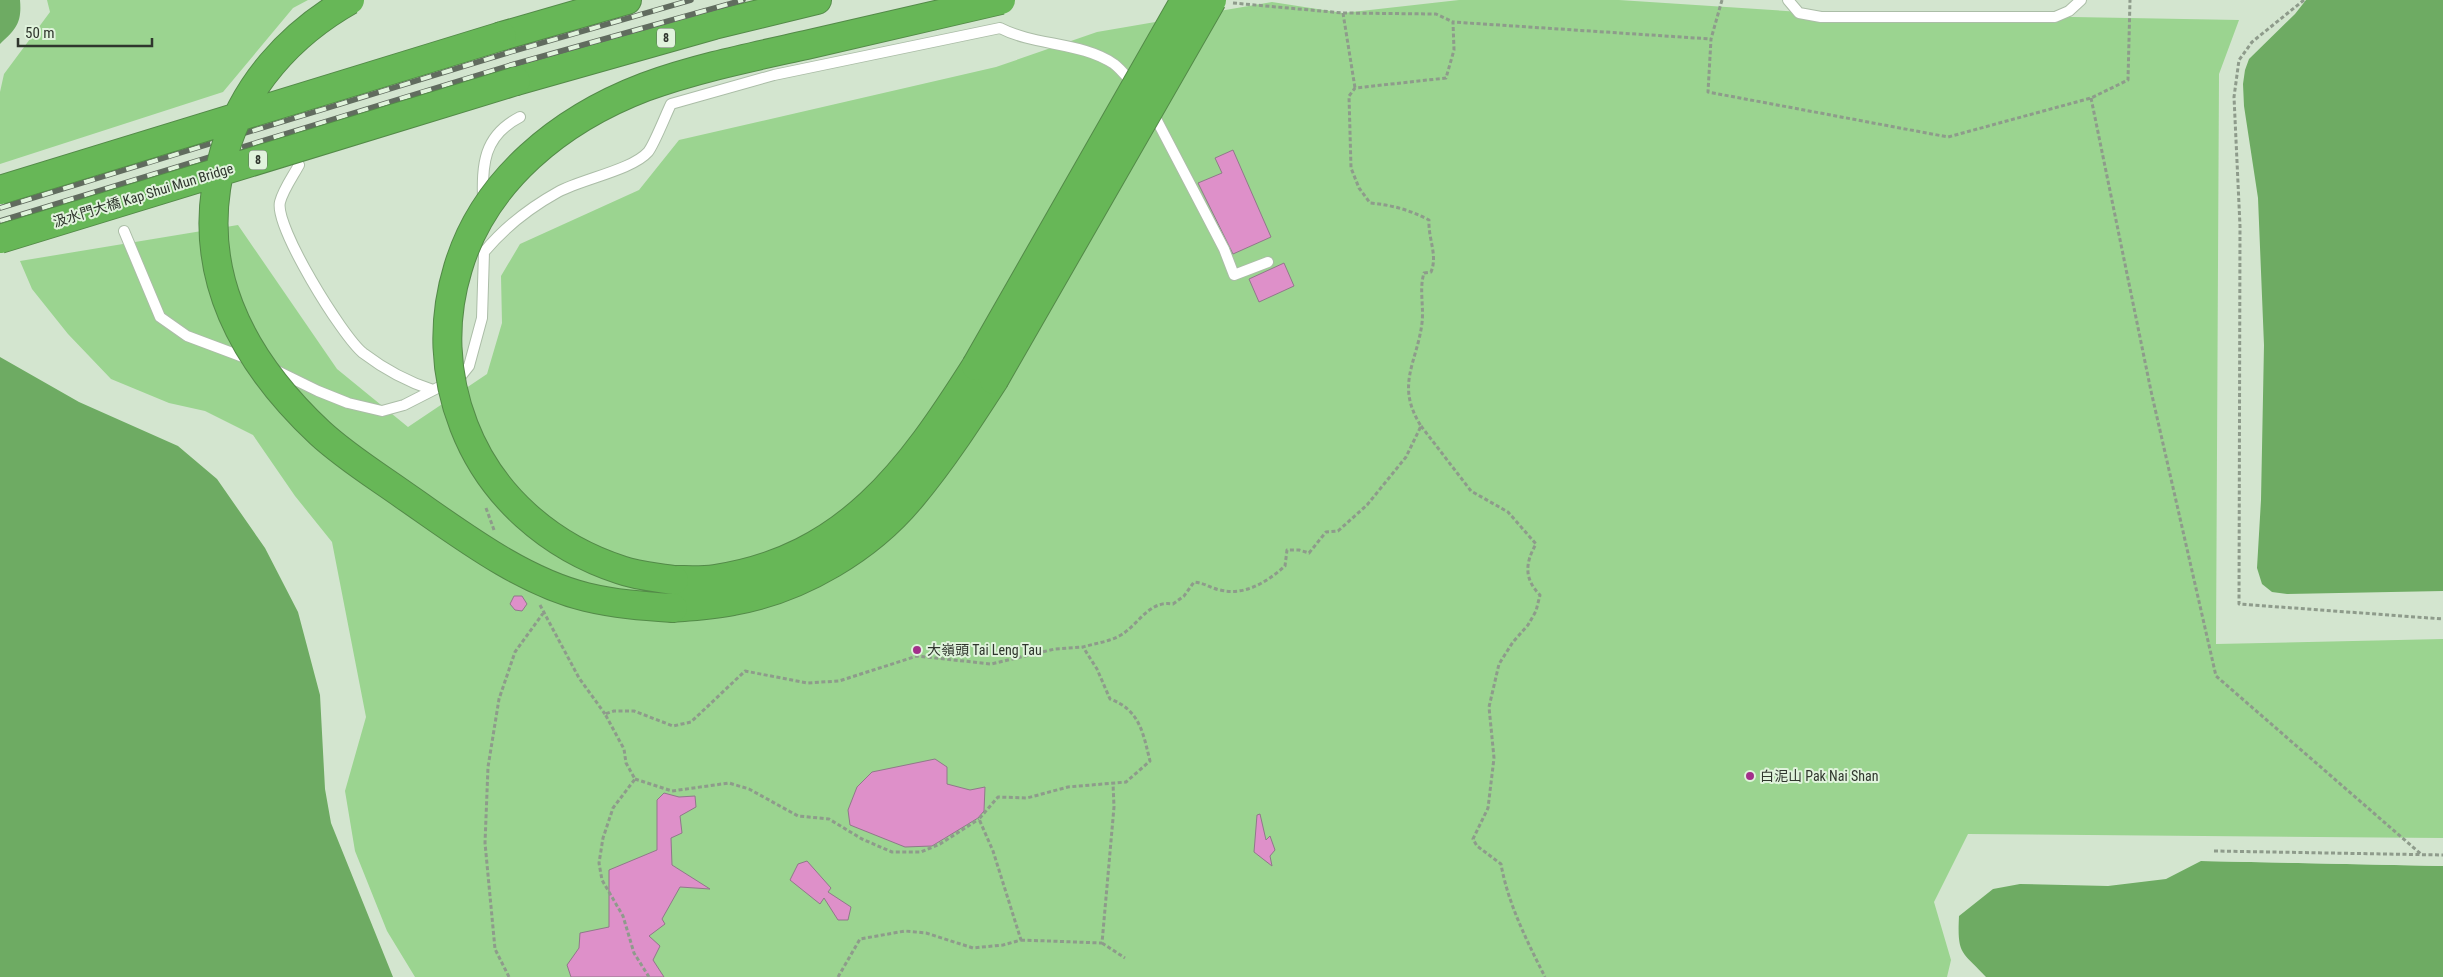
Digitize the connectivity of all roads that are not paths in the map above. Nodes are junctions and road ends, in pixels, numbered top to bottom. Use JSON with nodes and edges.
{"nodes":[{"id":1,"x":350,"y":0,"type":"edge"},
{"id":2,"x":627,"y":0,"type":"edge"},
{"id":3,"x":817,"y":0,"type":"edge"},
{"id":4,"x":1185,"y":0,"type":"edge"},
{"id":5,"x":1212,"y":0,"type":"edge"},
{"id":6,"x":1788,"y":0,"type":"edge"},
{"id":7,"x":2081,"y":0,"type":"edge"},
{"id":8,"x":999,"y":11,"type":"edge"},
{"id":9,"x":520,"y":117,"type":"dead end"},
{"id":10,"x":299,"y":164,"type":"dead end"},
{"id":11,"x":0,"y":190,"type":"edge"},
{"id":12,"x":124,"y":231,"type":"dead end"},
{"id":13,"x":0,"y":239,"type":"edge"},
{"id":14,"x":484,"y":252,"type":"junction"},
{"id":15,"x":1268,"y":262,"type":"dead end"},
{"id":16,"x":985,"y":373,"type":"junction"},
{"id":17,"x":433,"y":390,"type":"junction"}],
"edges":[{"from":1,"to":16,"type":"highway","bridge":true},
{"from":2,"to":11,"type":"highway","bridge":true},
{"from":3,"to":13,"type":"highway","name":"汲水門大橋 Kap Shui Mun Bridge","number":"8","bridge":true},
{"from":4,"to":16,"type":"highway","bridge":true},
{"from":5,"to":16,"type":"highway","bridge":true},
{"from":6,"to":7,"type":"lane"},
{"from":8,"to":14,"type":"lane"},
{"from":8,"to":15,"type":"lane"},
{"from":8,"to":16,"type":"highway","bridge":true},
{"from":9,"to":14,"type":"lane"},
{"from":10,"to":17,"type":"lane"},
{"from":12,"to":17,"type":"lane"},
{"from":14,"to":17,"type":"lane"}]}
